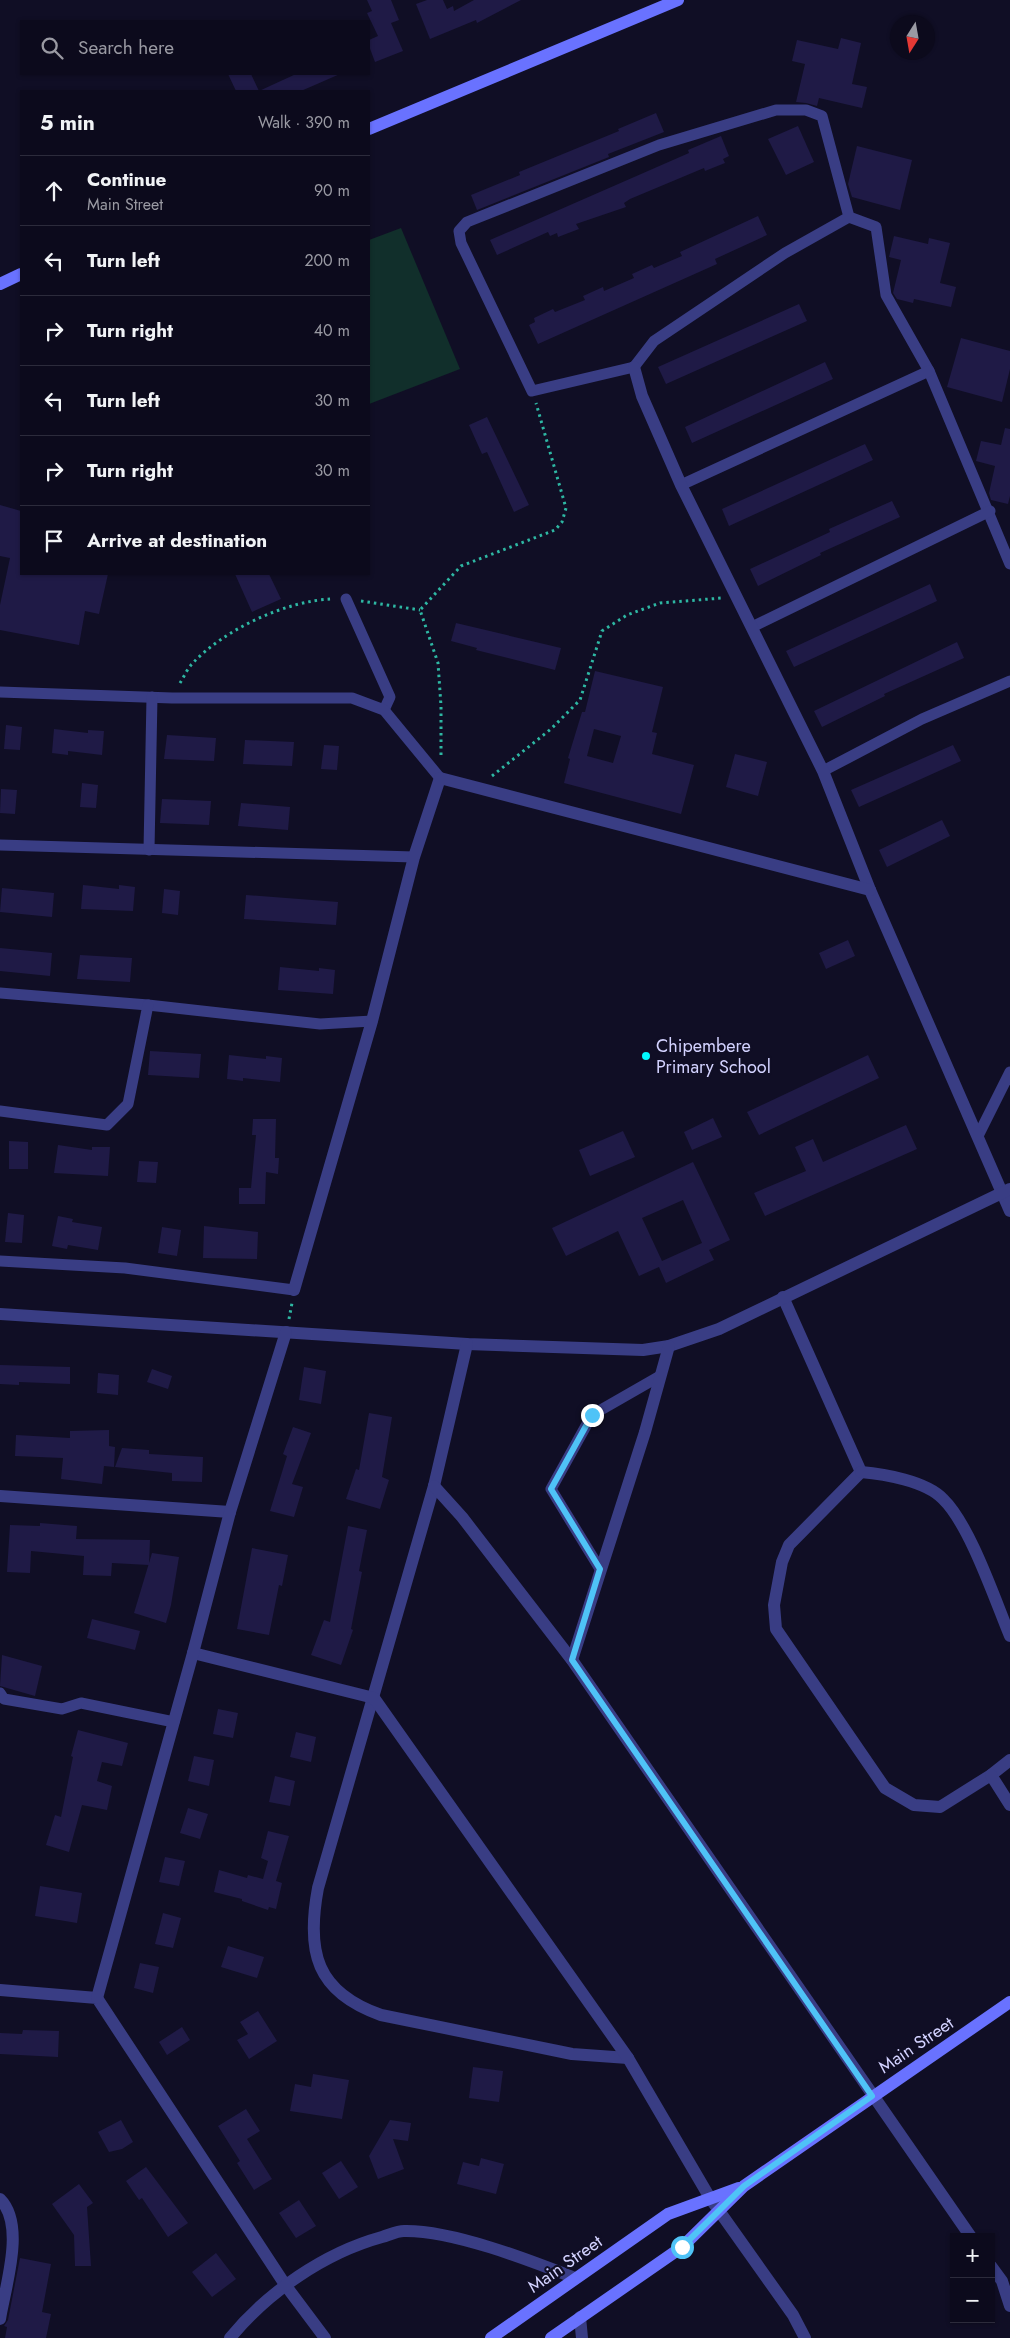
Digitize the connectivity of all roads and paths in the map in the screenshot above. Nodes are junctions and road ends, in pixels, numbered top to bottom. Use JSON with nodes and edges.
{"nodes":[{"id":1,"x":678,"y":0,"type":"edge"},
{"id":2,"x":370,"y":129,"type":"edge"},
{"id":3,"x":849,"y":217,"type":"junction"},
{"id":4,"x":20,"y":274,"type":"edge"},
{"id":5,"x":0,"y":284,"type":"edge"},
{"id":6,"x":634,"y":367,"type":"junction"},
{"id":7,"x":929,"y":371,"type":"junction"},
{"id":8,"x":532,"y":391,"type":"junction"},
{"id":9,"x":681,"y":485,"type":"junction"},
{"id":10,"x":990,"y":512,"type":"junction"},
{"id":11,"x":1010,"y":564,"type":"edge"},
{"id":12,"x":738,"y":597,"type":"junction"},
{"id":13,"x":346,"y":599,"type":"junction"},
{"id":14,"x":420,"y":610,"type":"junction"},
{"id":15,"x":752,"y":627,"type":"junction"},
{"id":16,"x":1010,"y":681,"type":"edge"},
{"id":17,"x":0,"y":692,"type":"edge"},
{"id":18,"x":152,"y":697,"type":"junction"},
{"id":19,"x":172,"y":698,"type":"junction"},
{"id":20,"x":384,"y":710,"type":"junction"},
{"id":21,"x":823,"y":771,"type":"junction"},
{"id":22,"x":440,"y":778,"type":"junction"},
{"id":23,"x":482,"y":788,"type":"junction"},
{"id":24,"x":3,"y":845,"type":"edge"},
{"id":25,"x":149,"y":850,"type":"junction"},
{"id":26,"x":0,"y":856,"type":"edge"},
{"id":27,"x":414,"y":857,"type":"junction"},
{"id":28,"x":870,"y":890,"type":"junction"},
{"id":29,"x":0,"y":993,"type":"edge"},
{"id":30,"x":148,"y":1005,"type":"junction"},
{"id":31,"x":372,"y":1021,"type":"junction"},
{"id":32,"x":1010,"y":1072,"type":"edge"},
{"id":33,"x":0,"y":1111,"type":"edge"},
{"id":34,"x":978,"y":1136,"type":"junction"},
{"id":35,"x":1006,"y":1191,"type":"edge"},
{"id":36,"x":1010,"y":1211,"type":"edge"},
{"id":37,"x":0,"y":1261,"type":"edge"},
{"id":38,"x":294,"y":1290,"type":"junction"},
{"id":39,"x":783,"y":1298,"type":"junction"},
{"id":40,"x":0,"y":1314,"type":"edge"},
{"id":41,"x":286,"y":1332,"type":"junction"},
{"id":42,"x":467,"y":1344,"type":"junction"},
{"id":43,"x":669,"y":1346,"type":"junction"},
{"id":44,"x":660,"y":1376,"type":"junction"},
{"id":45,"x":861,"y":1472,"type":"junction"},
{"id":46,"x":434,"y":1486,"type":"junction"},
{"id":47,"x":0,"y":1496,"type":"edge"},
{"id":48,"x":230,"y":1512,"type":"junction"},
{"id":49,"x":600,"y":1569,"type":"junction"},
{"id":50,"x":1010,"y":1636,"type":"edge"},
{"id":51,"x":193,"y":1653,"type":"junction"},
{"id":52,"x":572,"y":1660,"type":"junction"},
{"id":53,"x":0,"y":1693,"type":"edge"},
{"id":54,"x":374,"y":1698,"type":"junction"},
{"id":55,"x":174,"y":1722,"type":"junction"},
{"id":56,"x":1010,"y":1760,"type":"edge"},
{"id":57,"x":991,"y":1775,"type":"junction"},
{"id":58,"x":1010,"y":1805,"type":"edge"},
{"id":59,"x":0,"y":1990,"type":"edge"},
{"id":60,"x":97,"y":1998,"type":"junction"},
{"id":61,"x":1010,"y":2002,"type":"edge"},
{"id":62,"x":628,"y":2058,"type":"junction"},
{"id":63,"x":872,"y":2096,"type":"junction"},
{"id":64,"x":744,"y":2186,"type":"junction"},
{"id":65,"x":710,"y":2198,"type":"junction"},
{"id":66,"x":0,"y":2199,"type":"edge"},
{"id":67,"x":718,"y":2211,"type":"junction"},
{"id":68,"x":968,"y":2233,"type":"edge"},
{"id":69,"x":995,"y":2271,"type":"edge"},
{"id":70,"x":575,"y":2278,"type":"junction"},
{"id":71,"x":286,"y":2286,"type":"junction"},
{"id":72,"x":1010,"y":2306,"type":"edge"},
{"id":73,"x":580,"y":2317,"type":"junction"},
{"id":74,"x":0,"y":2320,"type":"edge"},
{"id":75,"x":230,"y":2338,"type":"edge"},
{"id":76,"x":325,"y":2338,"type":"edge"},
{"id":77,"x":491,"y":2338,"type":"edge"},
{"id":78,"x":550,"y":2338,"type":"edge"},
{"id":79,"x":582,"y":2338,"type":"edge"},
{"id":80,"x":805,"y":2338,"type":"edge"}],
"edges":[{"from":1,"to":2,"type":"street"},
{"from":3,"to":6,"type":"lane"},
{"from":3,"to":7,"type":"lane"},
{"from":3,"to":8,"type":"lane"},
{"from":4,"to":5,"type":"street"},
{"from":6,"to":8,"type":"lane"},
{"from":6,"to":9,"type":"street"},
{"from":7,"to":9,"type":"lane"},
{"from":7,"to":10,"type":"lane"},
{"from":8,"to":14,"type":"path"},
{"from":9,"to":12,"type":"street"},
{"from":10,"to":11,"type":"lane"},
{"from":10,"to":15,"type":"lane"},
{"from":12,"to":15,"type":"street"},
{"from":12,"to":23,"type":"path"},
{"from":13,"to":14,"type":"path"},
{"from":13,"to":19,"type":"path"},
{"from":13,"to":20,"type":"lane"},
{"from":14,"to":22,"type":"path"},
{"from":15,"to":21,"type":"street"},
{"from":16,"to":21,"type":"lane"},
{"from":17,"to":18,"type":"lane"},
{"from":18,"to":19,"type":"lane"},
{"from":18,"to":25,"type":"lane"},
{"from":19,"to":20,"type":"lane"},
{"from":20,"to":22,"type":"lane"},
{"from":21,"to":28,"type":"street"},
{"from":22,"to":23,"type":"street"},
{"from":22,"to":27,"type":"street"},
{"from":23,"to":28,"type":"street"},
{"from":24,"to":25,"type":"lane"},
{"from":24,"to":26,"type":"lane"},
{"from":25,"to":27,"type":"lane"},
{"from":27,"to":31,"type":"street"},
{"from":28,"to":34,"type":"street"},
{"from":29,"to":30,"type":"lane"},
{"from":30,"to":31,"type":"lane"},
{"from":30,"to":33,"type":"lane"},
{"from":31,"to":38,"type":"street"},
{"from":32,"to":34,"type":"lane"},
{"from":34,"to":35,"type":"street"},
{"from":35,"to":36,"type":"street"},
{"from":35,"to":39,"type":"street"},
{"from":37,"to":38,"type":"lane"},
{"from":38,"to":41,"type":"path"},
{"from":39,"to":43,"type":"street"},
{"from":39,"to":45,"type":"street"},
{"from":40,"to":41,"type":"street"},
{"from":41,"to":42,"type":"street"},
{"from":41,"to":48,"type":"street"},
{"from":42,"to":43,"type":"street"},
{"from":42,"to":46,"type":"street"},
{"from":43,"to":44,"type":"street"},
{"from":44,"to":49,"type":"street"},
{"from":44,"to":49,"type":"lane"},
{"from":45,"to":50,"type":"street"},
{"from":45,"to":57,"type":"street"},
{"from":46,"to":52,"type":"street"},
{"from":46,"to":54,"type":"street"},
{"from":47,"to":48,"type":"street"},
{"from":48,"to":51,"type":"street"},
{"from":49,"to":52,"type":"street"},
{"from":51,"to":54,"type":"street"},
{"from":51,"to":55,"type":"street"},
{"from":52,"to":63,"type":"street"},
{"from":53,"to":55,"type":"lane"},
{"from":54,"to":62,"type":"street"},
{"from":54,"to":62,"type":"street"},
{"from":55,"to":60,"type":"street"},
{"from":56,"to":57,"type":"street"},
{"from":57,"to":58,"type":"street"},
{"from":59,"to":60,"type":"street"},
{"from":60,"to":71,"type":"street"},
{"from":61,"to":63,"type":"street","name":"Main Street"},
{"from":62,"to":65,"type":"street"},
{"from":63,"to":64,"type":"street","name":"Main Street"},
{"from":63,"to":68,"type":"street"},
{"from":64,"to":65,"type":"street","name":"Main Street"},
{"from":64,"to":67,"type":"street","name":"Main Street"},
{"from":65,"to":67,"type":"street"},
{"from":65,"to":70,"type":"street","name":"Main Street"},
{"from":66,"to":74,"type":"street"},
{"from":67,"to":73,"type":"street","name":"Main Street"},
{"from":67,"to":80,"type":"street"},
{"from":69,"to":72,"type":"street"},
{"from":70,"to":71,"type":"street"},
{"from":70,"to":77,"type":"street","name":"Main Street"},
{"from":71,"to":75,"type":"street"},
{"from":71,"to":76,"type":"street"},
{"from":73,"to":78,"type":"street","name":"Main Street"},
{"from":73,"to":79,"type":"street"}]}
